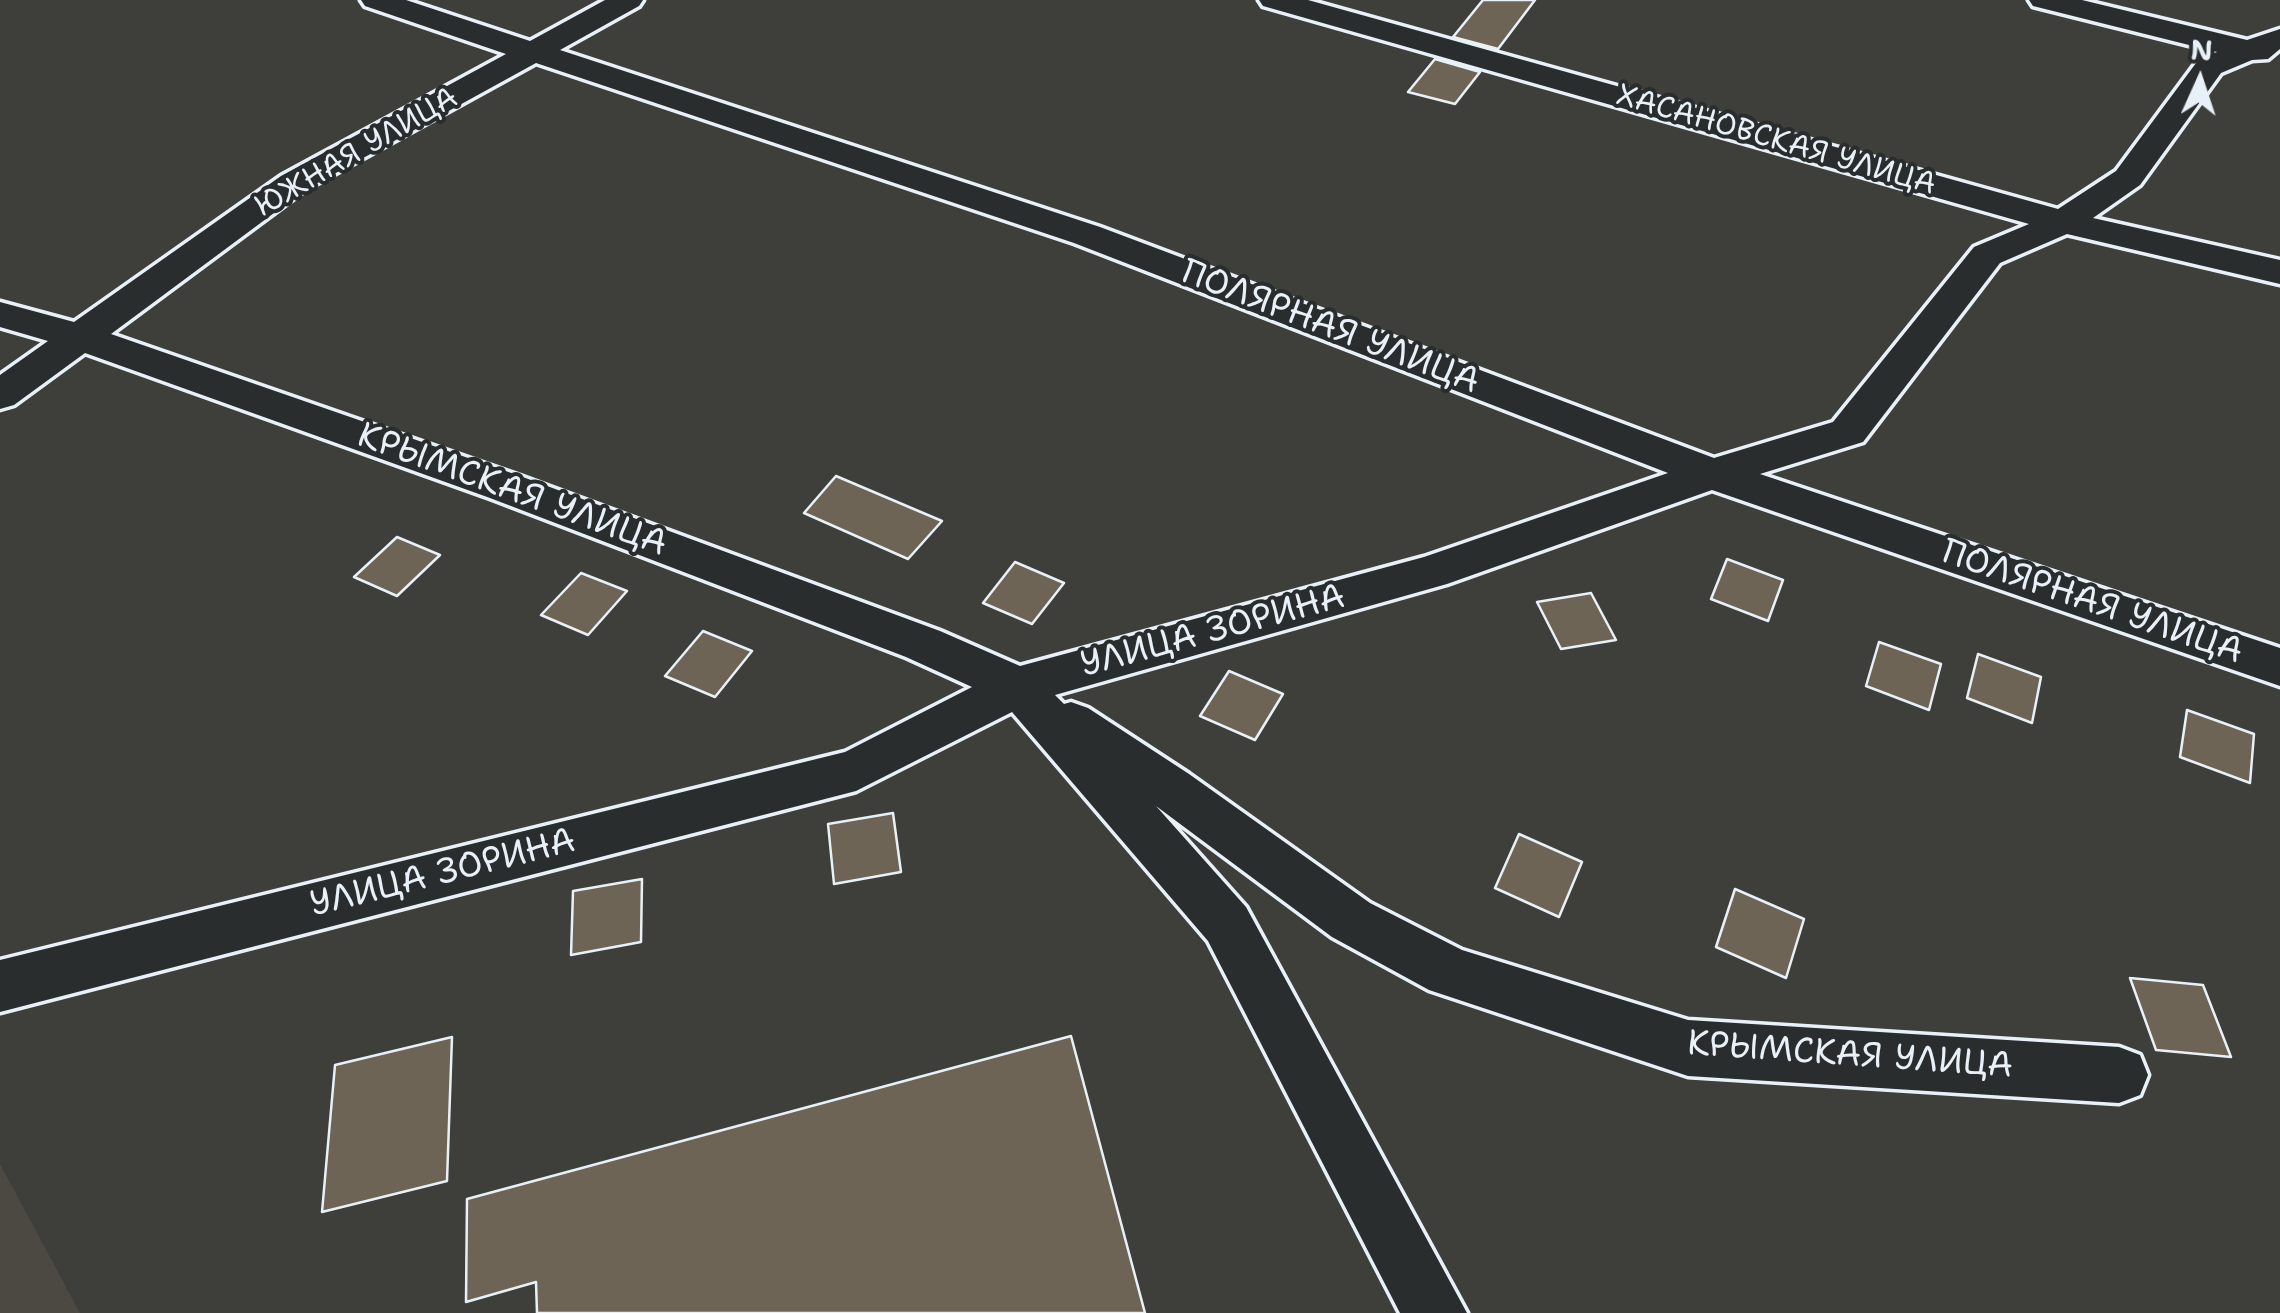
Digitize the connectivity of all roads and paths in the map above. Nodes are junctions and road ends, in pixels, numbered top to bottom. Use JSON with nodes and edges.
{"nodes":[{"id":1,"x":376,"y":0,"type":"edge"},
{"id":2,"x":628,"y":0,"type":"edge"},
{"id":3,"x":1274,"y":0,"type":"edge"},
{"id":4,"x":2044,"y":0,"type":"edge"},
{"id":5,"x":2268,"y":48,"type":"edge"},
{"id":6,"x":534,"y":53,"type":"junction"},
{"id":7,"x":2063,"y":222,"type":"junction"},
{"id":8,"x":2280,"y":272,"type":"edge"},
{"id":9,"x":0,"y":314,"type":"edge"},
{"id":10,"x":80,"y":337,"type":"junction"},
{"id":11,"x":0,"y":395,"type":"edge"},
{"id":12,"x":1712,"y":474,"type":"junction"},
{"id":13,"x":2280,"y":667,"type":"edge"},
{"id":14,"x":1018,"y":686,"type":"junction"},
{"id":15,"x":0,"y":986,"type":"edge"},
{"id":16,"x":2120,"y":1075,"type":"dead end"},
{"id":17,"x":1435,"y":1313,"type":"edge"}],
"edges":[{"from":1,"to":6,"type":"street","name":"ПОЛЯРНАЯ УЛИЦА"},
{"from":2,"to":6,"type":"street","name":"ЮЖНАЯ УЛИЦА"},
{"from":3,"to":7,"type":"street","name":"ХАСАНОВСКАЯ УЛИЦА"},
{"from":4,"to":5,"type":"street"},
{"from":5,"to":7,"type":"street","name":"УЛИЦА ЗОРИНА"},
{"from":6,"to":10,"type":"street","name":"ЮЖНАЯ УЛИЦА"},
{"from":6,"to":12,"type":"street","name":"ПОЛЯРНАЯ УЛИЦА"},
{"from":7,"to":8,"type":"street","name":"ХАСАНОВСКАЯ УЛИЦА"},
{"from":7,"to":12,"type":"street","name":"УЛИЦА ЗОРИНА"},
{"from":9,"to":10,"type":"street","name":"КРЫМСКАЯ УЛИЦА"},
{"from":10,"to":11,"type":"street","name":"ЮЖНАЯ УЛИЦА"},
{"from":10,"to":14,"type":"street","name":"КРЫМСКАЯ УЛИЦА"},
{"from":12,"to":13,"type":"street","name":"ПОЛЯРНАЯ УЛИЦА"},
{"from":12,"to":14,"type":"street","name":"УЛИЦА ЗОРИНА"},
{"from":14,"to":15,"type":"street","name":"УЛИЦА ЗОРИНА"},
{"from":14,"to":16,"type":"street","name":"КРЫМСКАЯ УЛИЦА"},
{"from":14,"to":17,"type":"street","name":"КРЫМСКАЯ УЛИЦА"}]}
